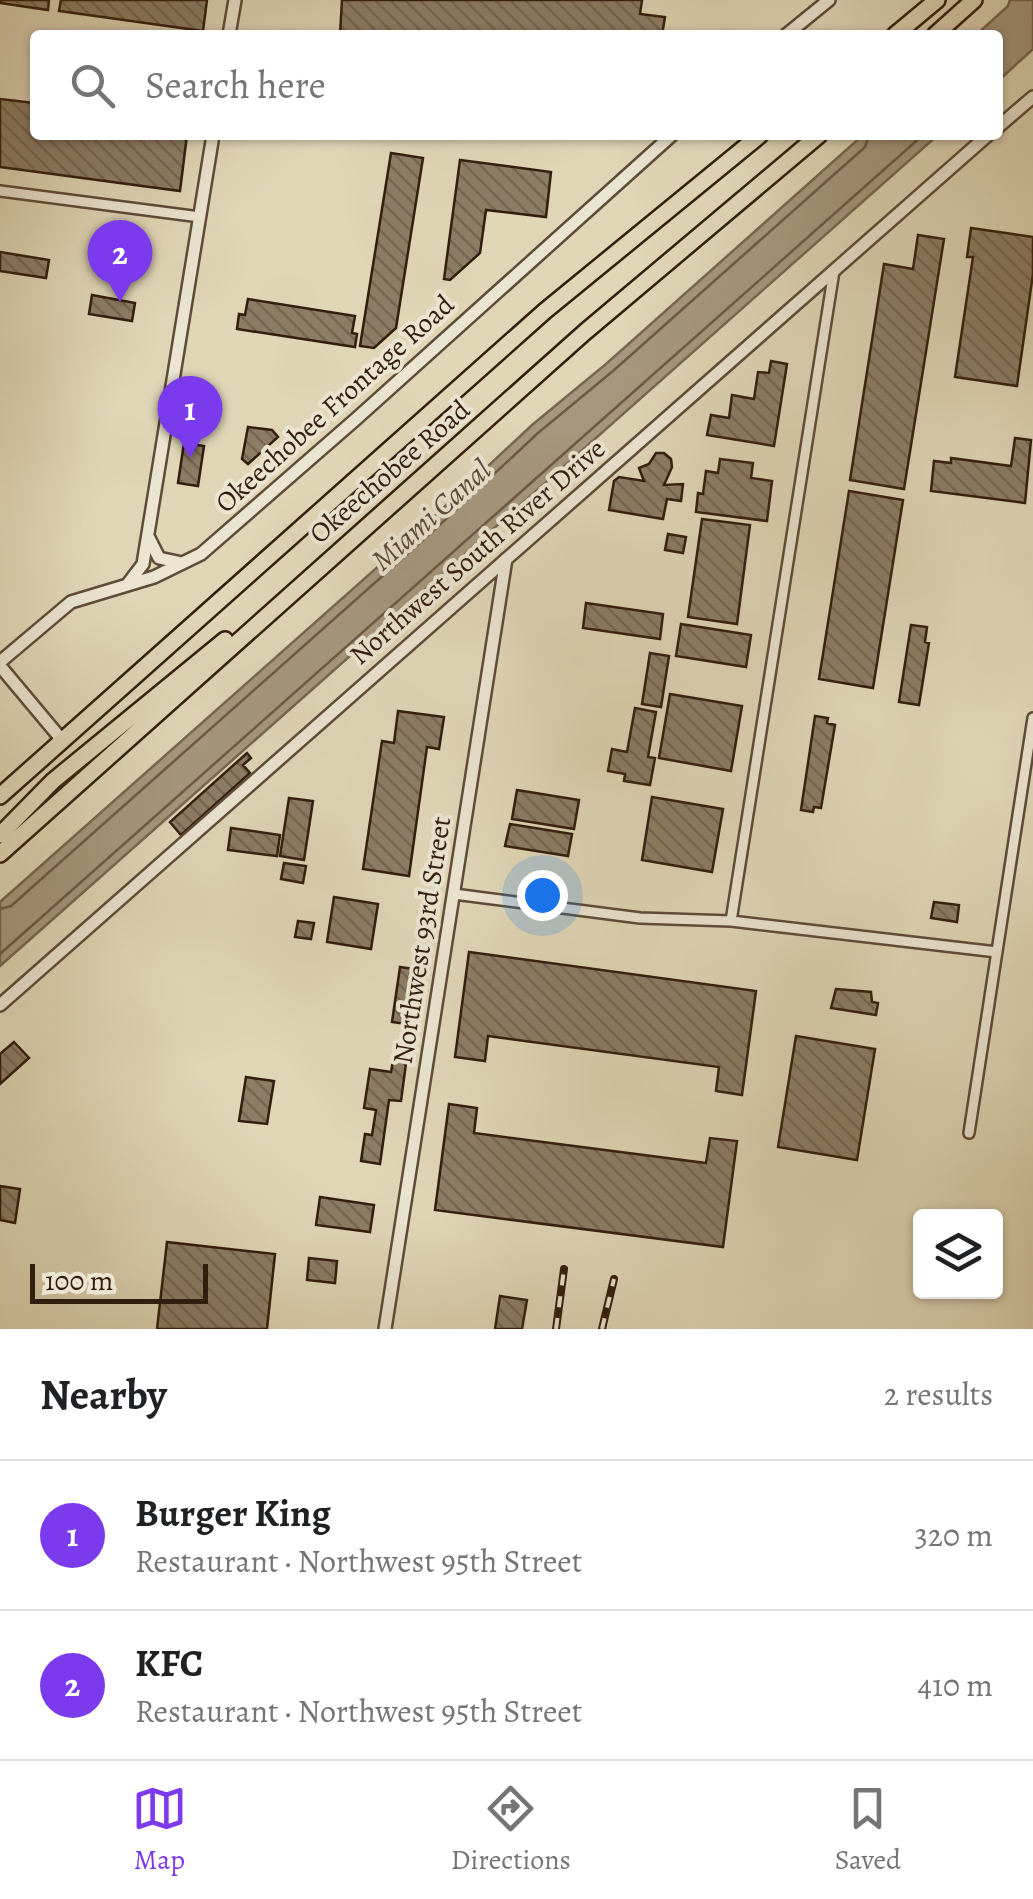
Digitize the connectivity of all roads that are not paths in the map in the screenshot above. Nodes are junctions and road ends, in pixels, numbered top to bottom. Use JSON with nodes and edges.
{"nodes":[{"id":1,"x":235,"y":0,"type":"edge"},
{"id":2,"x":829,"y":0,"type":"edge"},
{"id":3,"x":924,"y":0,"type":"edge"},
{"id":4,"x":937,"y":0,"type":"edge"},
{"id":5,"x":974,"y":0,"type":"edge"},
{"id":6,"x":230,"y":30,"type":"edge"},
{"id":7,"x":792,"y":30,"type":"edge"},
{"id":8,"x":888,"y":30,"type":"edge"},
{"id":9,"x":900,"y":30,"type":"edge"},
{"id":10,"x":941,"y":30,"type":"edge"},
{"id":11,"x":1033,"y":97,"type":"edge"},
{"id":12,"x":1003,"y":123,"type":"edge"},
{"id":13,"x":212,"y":140,"type":"edge"},
{"id":14,"x":666,"y":140,"type":"edge"},
{"id":15,"x":754,"y":140,"type":"edge"},
{"id":16,"x":812,"y":140,"type":"edge"},
{"id":17,"x":982,"y":140,"type":"edge"},
{"id":18,"x":0,"y":191,"type":"edge"},
{"id":19,"x":200,"y":217,"type":"junction"},
{"id":20,"x":834,"y":268,"type":"junction"},
{"id":21,"x":148,"y":534,"type":"junction"},
{"id":22,"x":506,"y":560,"type":"junction"},
{"id":23,"x":185,"y":563,"type":"junction"},
{"id":24,"x":304,"y":580,"type":"junction"},
{"id":25,"x":127,"y":585,"type":"junction"},
{"id":26,"x":0,"y":664,"type":"edge"},
{"id":27,"x":1033,"y":718,"type":"edge"},
{"id":28,"x":108,"y":733,"type":"junction"},
{"id":29,"x":62,"y":740,"type":"junction"},
{"id":30,"x":53,"y":781,"type":"junction"},
{"id":31,"x":0,"y":796,"type":"edge"},
{"id":32,"x":0,"y":835,"type":"edge"},
{"id":33,"x":0,"y":854,"type":"edge"},
{"id":34,"x":454,"y":894,"type":"junction"},
{"id":35,"x":731,"y":920,"type":"junction"},
{"id":36,"x":997,"y":952,"type":"junction"},
{"id":37,"x":0,"y":1005,"type":"edge"},
{"id":38,"x":969,"y":1133,"type":"dead end"},
{"id":39,"x":385,"y":1329,"type":"edge"}],
"edges":[{"from":1,"to":6,"type":"street"},
{"from":2,"to":7,"type":"street"},
{"from":3,"to":8,"type":"highway"},
{"from":4,"to":9,"type":"highway"},
{"from":5,"to":10,"type":"highway"},
{"from":11,"to":12,"type":"street"},
{"from":13,"to":19,"type":"street"},
{"from":14,"to":23,"type":"street","name":"Okeechobee Frontage Road"},
{"from":15,"to":29,"type":"highway","name":"Okeechobee Road"},
{"from":16,"to":24,"type":"highway","name":"Okeechobee Road"},
{"from":17,"to":20,"type":"street","name":"Northwest South River Drive"},
{"from":18,"to":19,"type":"street"},
{"from":19,"to":21,"type":"street"},
{"from":20,"to":22,"type":"street","name":"Northwest South River Drive"},
{"from":20,"to":35,"type":"street"},
{"from":21,"to":23,"type":"street"},
{"from":21,"to":25,"type":"street"},
{"from":22,"to":34,"type":"street","name":"Northwest 93rd Street"},
{"from":22,"to":37,"type":"street","name":"Northwest South River Drive"},
{"from":23,"to":25,"type":"street","name":"Okeechobee Frontage Road"},
{"from":24,"to":28,"type":"highway"},
{"from":24,"to":33,"type":"highway","name":"Okeechobee Road"},
{"from":25,"to":26,"type":"street","name":"Okeechobee Frontage Road"},
{"from":26,"to":29,"type":"street"},
{"from":27,"to":36,"type":"street"},
{"from":28,"to":29,"type":"highway"},
{"from":28,"to":30,"type":"highway"},
{"from":29,"to":30,"type":"highway"},
{"from":29,"to":31,"type":"highway","name":"Okeechobee Road"},
{"from":30,"to":32,"type":"highway"},
{"from":34,"to":35,"type":"street"},
{"from":34,"to":39,"type":"street","name":"Northwest 93rd Street"},
{"from":35,"to":36,"type":"street"},
{"from":36,"to":38,"type":"street"}]}
